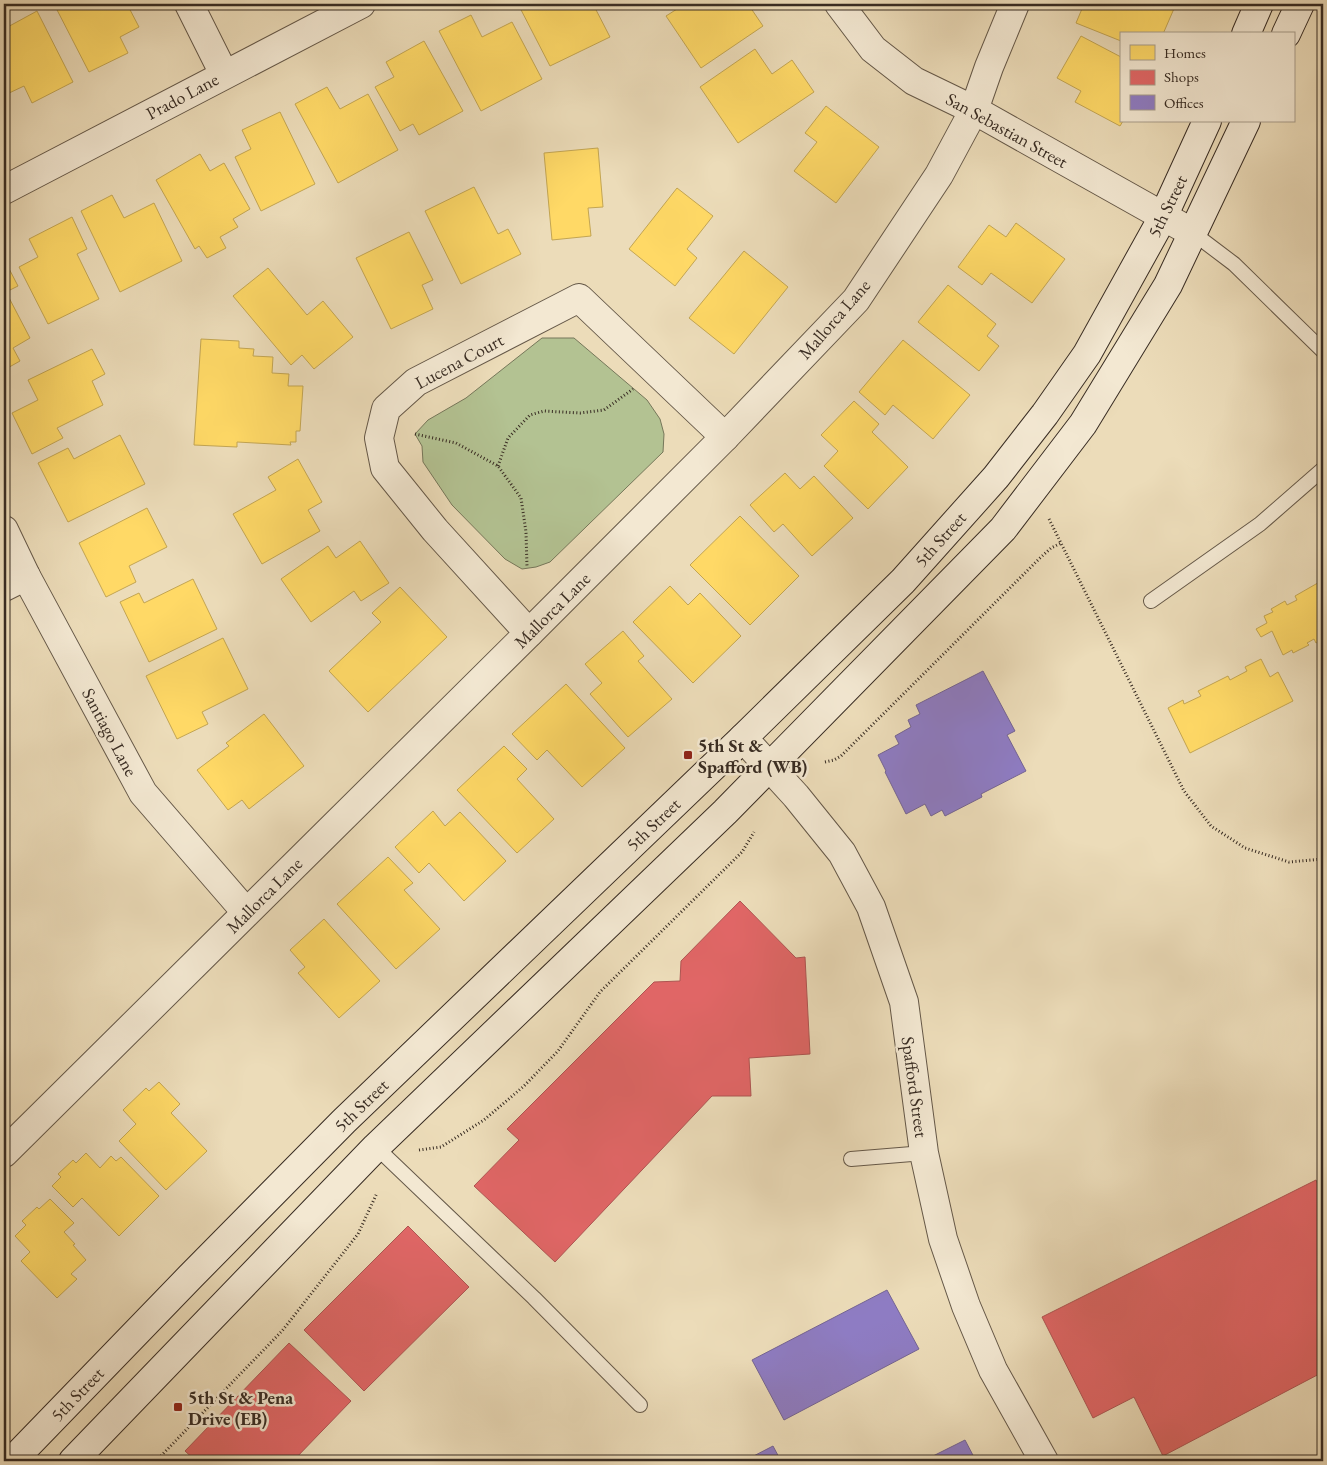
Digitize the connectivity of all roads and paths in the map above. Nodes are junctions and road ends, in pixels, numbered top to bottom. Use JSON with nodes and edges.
{"nodes":[{"id":1,"x":188,"y":4,"type":"edge"},
{"id":2,"x":361,"y":4,"type":"edge"},
{"id":3,"x":839,"y":4,"type":"edge"},
{"id":4,"x":1015,"y":4,"type":"edge"},
{"id":5,"x":1259,"y":4,"type":"edge"},
{"id":6,"x":1300,"y":4,"type":"edge"},
{"id":7,"x":1247,"y":32,"type":"edge"},
{"id":8,"x":1287,"y":32,"type":"edge"},
{"id":9,"x":224,"y":74,"type":"junction"},
{"id":10,"x":974,"y":110,"type":"junction"},
{"id":11,"x":1207,"y":122,"type":"edge"},
{"id":12,"x":1246,"y":122,"type":"edge"},
{"id":13,"x":4,"y":190,"type":"edge"},
{"id":14,"x":1163,"y":217,"type":"junction"},
{"id":15,"x":1193,"y":233,"type":"junction"},
{"id":16,"x":1323,"y":351,"type":"edge"},
{"id":17,"x":634,"y":388,"type":"dead end"},
{"id":18,"x":415,"y":434,"type":"dead end"},
{"id":19,"x":725,"y":437,"type":"junction"},
{"id":20,"x":498,"y":466,"type":"junction"},
{"id":21,"x":1323,"y":469,"type":"edge"},
{"id":22,"x":1048,"y":516,"type":"dead end"},
{"id":23,"x":4,"y":530,"type":"edge"},
{"id":24,"x":1061,"y":544,"type":"junction"},
{"id":25,"x":527,"y":567,"type":"dead end"},
{"id":26,"x":15,"y":582,"type":"edge"},
{"id":27,"x":1151,"y":601,"type":"dead end"},
{"id":28,"x":529,"y":634,"type":"junction"},
{"id":29,"x":743,"y":738,"type":"junction"},
{"id":30,"x":825,"y":762,"type":"dead end"},
{"id":31,"x":771,"y":767,"type":"junction"},
{"id":32,"x":754,"y":832,"type":"dead end"},
{"id":33,"x":1323,"y":859,"type":"edge"},
{"id":34,"x":246,"y":912,"type":"junction"},
{"id":35,"x":376,"y":1147,"type":"junction"},
{"id":36,"x":924,"y":1152,"type":"junction"},
{"id":37,"x":4,"y":1153,"type":"edge"},
{"id":38,"x":851,"y":1159,"type":"dead end"},
{"id":39,"x":397,"y":1167,"type":"junction"},
{"id":40,"x":640,"y":1405,"type":"dead end"},
{"id":41,"x":12,"y":1461,"type":"edge"},
{"id":42,"x":73,"y":1461,"type":"edge"},
{"id":43,"x":156,"y":1461,"type":"edge"},
{"id":44,"x":1044,"y":1461,"type":"edge"}],
"edges":[{"from":1,"to":9,"type":"street"},
{"from":2,"to":9,"type":"street","name":"Prado Lane"},
{"from":3,"to":10,"type":"street","name":"San Sebastian Street"},
{"from":4,"to":10,"type":"street","name":"Mallorca Lane"},
{"from":5,"to":7,"type":"street"},
{"from":6,"to":8,"type":"street"},
{"from":9,"to":13,"type":"street","name":"Prado Lane"},
{"from":10,"to":14,"type":"street","name":"San Sebastian Street"},
{"from":10,"to":19,"type":"street","name":"Mallorca Lane"},
{"from":11,"to":14,"type":"street","name":"5th Street"},
{"from":12,"to":15,"type":"street","name":"5th Street"},
{"from":14,"to":15,"type":"street","name":"San Sebastian Street"},
{"from":14,"to":29,"type":"street","name":"5th Street"},
{"from":15,"to":16,"type":"lane"},
{"from":15,"to":31,"type":"street","name":"5th Street"},
{"from":17,"to":20,"type":"path"},
{"from":18,"to":20,"type":"path"},
{"from":19,"to":28,"type":"street","name":"Mallorca Lane"},
{"from":19,"to":28,"type":"street","name":"Lucena Court"},
{"from":20,"to":25,"type":"path"},
{"from":21,"to":27,"type":"lane"},
{"from":22,"to":24,"type":"path"},
{"from":23,"to":26,"type":"street","name":"Santiago Lane"},
{"from":24,"to":30,"type":"path"},
{"from":24,"to":33,"type":"path"},
{"from":26,"to":34,"type":"street","name":"Santiago Lane"},
{"from":28,"to":34,"type":"street","name":"Mallorca Lane"},
{"from":29,"to":31,"type":"street","name":"Spafford Street"},
{"from":29,"to":41,"type":"street","name":"5th Street"},
{"from":31,"to":35,"type":"street","name":"5th Street"},
{"from":31,"to":36,"type":"street","name":"Spafford Street"},
{"from":32,"to":39,"type":"path"},
{"from":34,"to":37,"type":"street","name":"Mallorca Lane"},
{"from":35,"to":39,"type":"lane"},
{"from":35,"to":42,"type":"street","name":"5th Street"},
{"from":36,"to":38,"type":"lane"},
{"from":36,"to":44,"type":"street","name":"Spafford Street"},
{"from":39,"to":40,"type":"lane"},
{"from":39,"to":43,"type":"path"}]}
